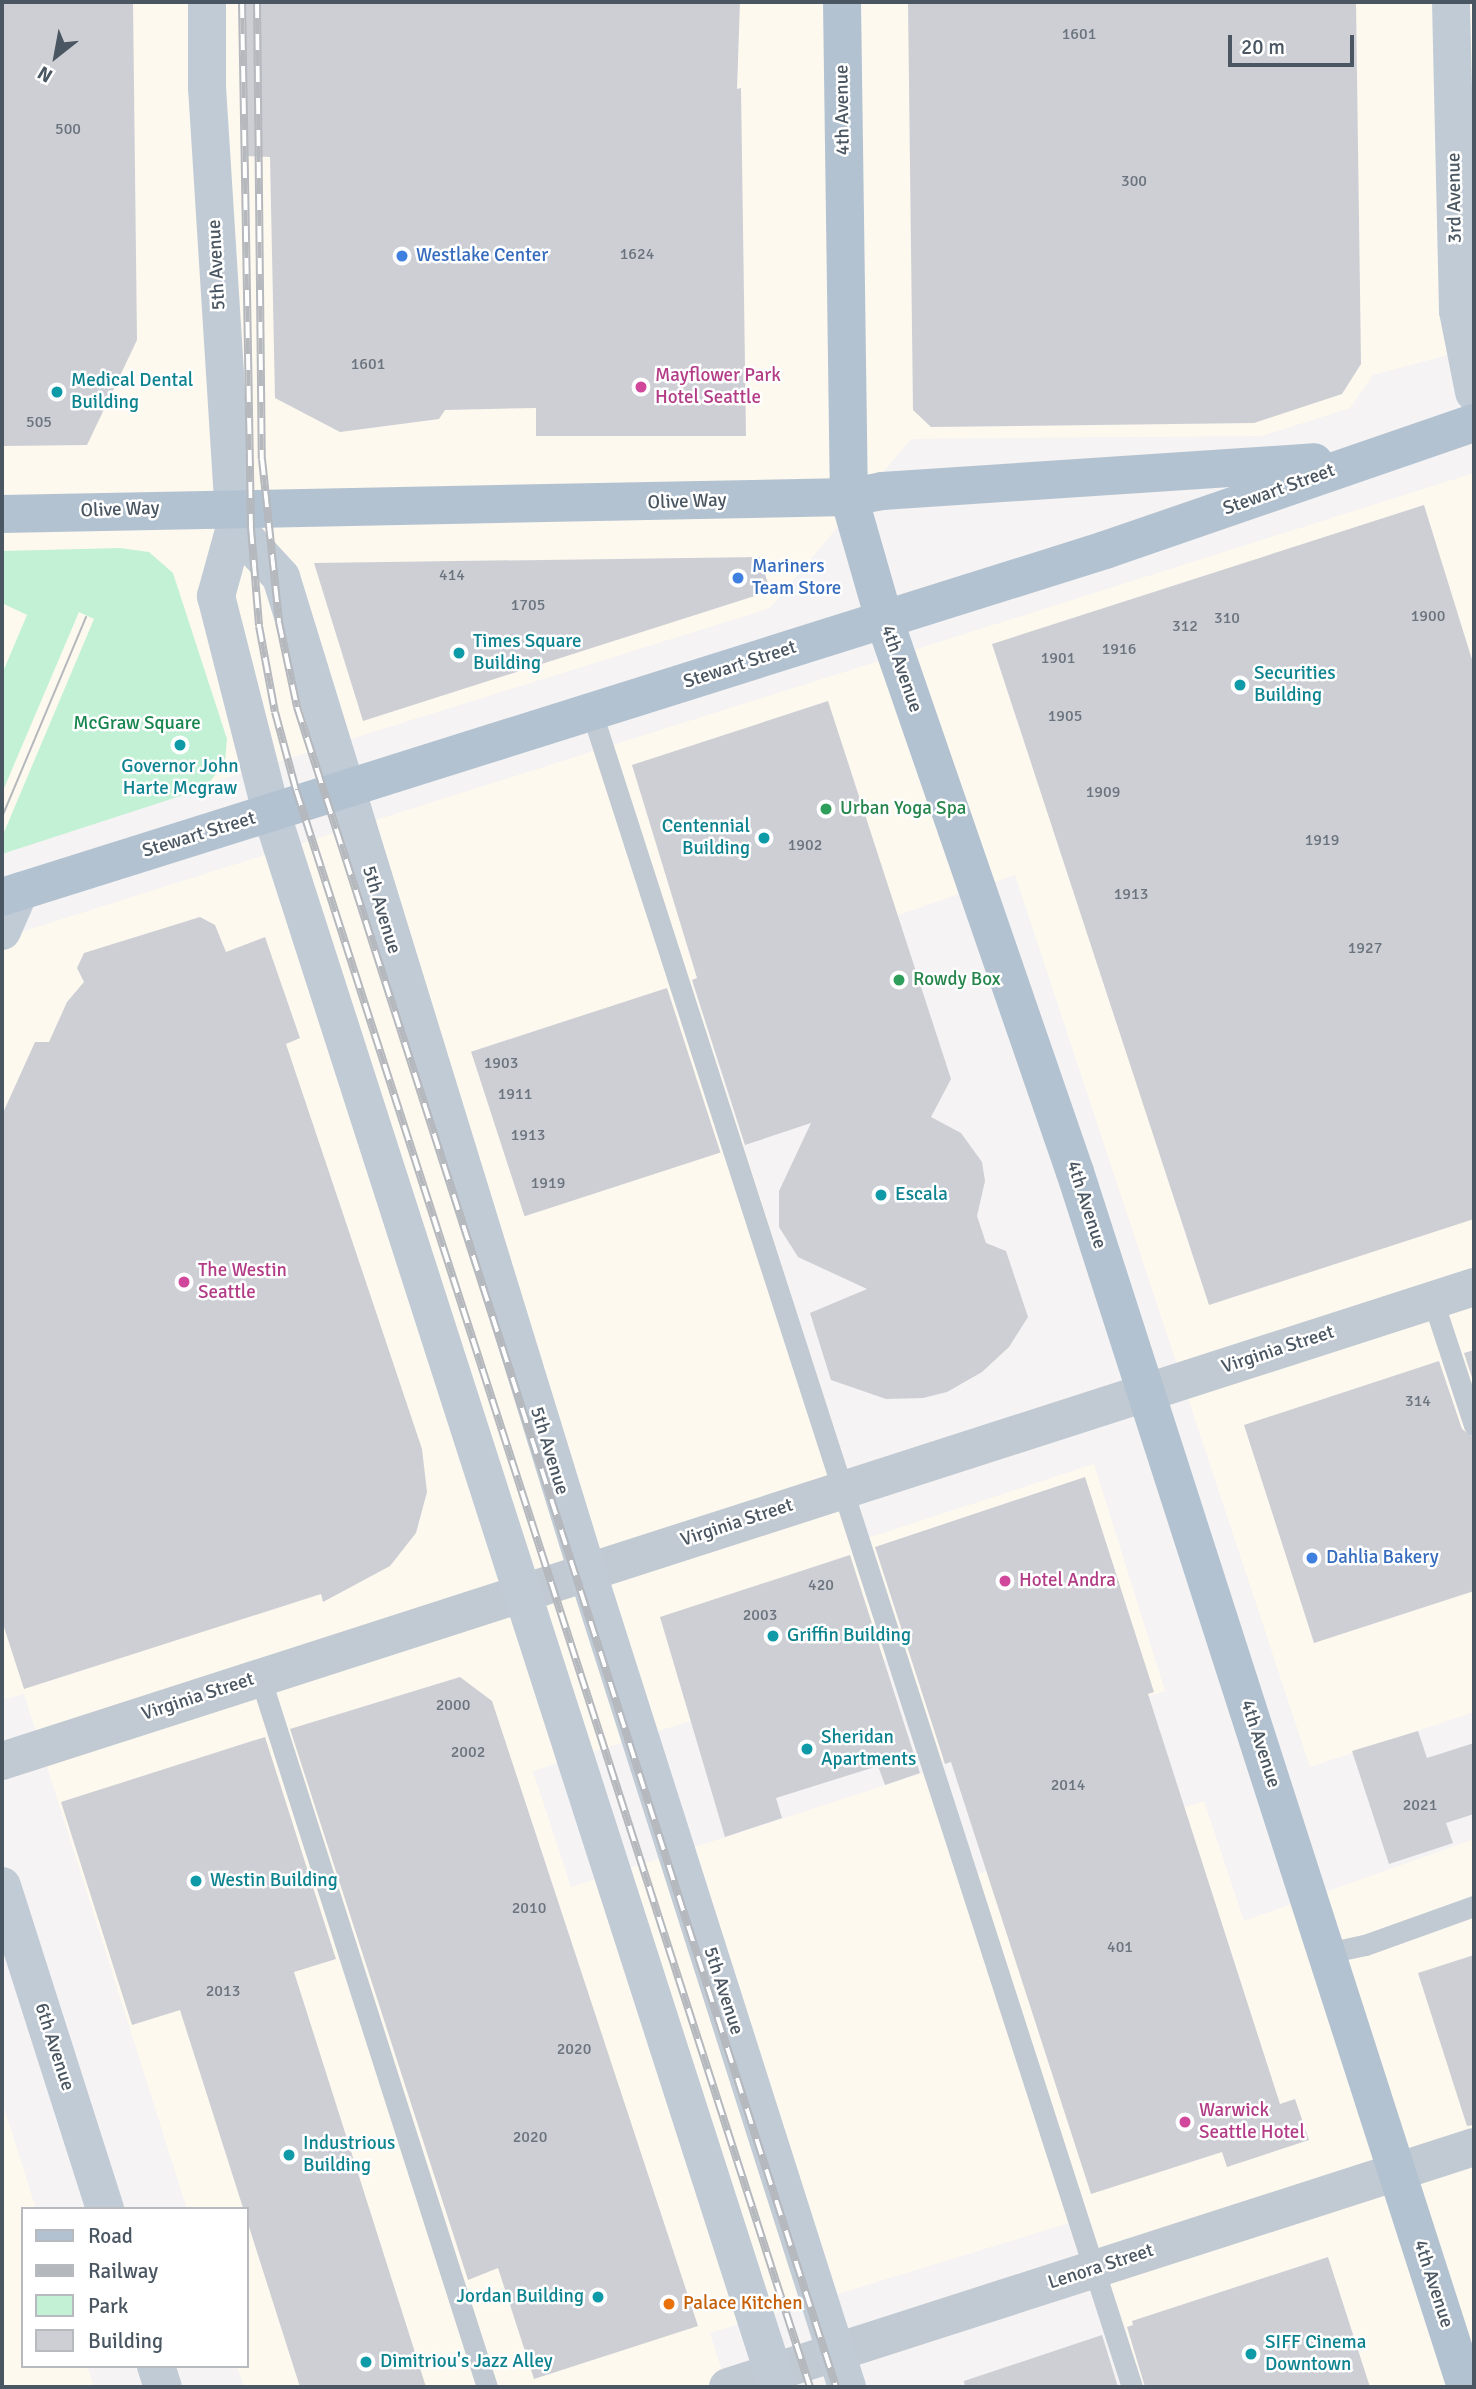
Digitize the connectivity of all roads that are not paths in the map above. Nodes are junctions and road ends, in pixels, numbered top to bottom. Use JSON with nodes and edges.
{"nodes":[{"id":1,"x":207,"y":2,"type":"edge"},
{"id":2,"x":842,"y":2,"type":"edge"},
{"id":3,"x":1451,"y":2,"type":"edge"},
{"id":4,"x":1474,"y":392,"type":"edge"},
{"id":5,"x":1474,"y":423,"type":"edge"},
{"id":6,"x":1370,"y":457,"type":"junction"},
{"id":7,"x":849,"y":497,"type":"junction"},
{"id":8,"x":2,"y":514,"type":"edge"},
{"id":9,"x":233,"y":517,"type":"junction"},
{"id":10,"x":884,"y":619,"type":"junction"},
{"id":11,"x":592,"y":713,"type":"junction"},
{"id":12,"x":343,"y":791,"type":"junction"},
{"id":13,"x":271,"y":812,"type":"junction"},
{"id":14,"x":10,"y":895,"type":"edge"},
{"id":15,"x":2,"y":931,"type":"edge"},
{"id":16,"x":1474,"y":1287,"type":"edge"},
{"id":17,"x":1433,"y":1301,"type":"junction"},
{"id":18,"x":1146,"y":1392,"type":"junction"},
{"id":19,"x":1474,"y":1425,"type":"edge"},
{"id":20,"x":840,"y":1490,"type":"junction"},
{"id":21,"x":587,"y":1571,"type":"junction"},
{"id":22,"x":523,"y":1591,"type":"junction"},
{"id":23,"x":260,"y":1677,"type":"junction"},
{"id":24,"x":2,"y":1761,"type":"edge"},
{"id":25,"x":2,"y":1886,"type":"edge"},
{"id":26,"x":1474,"y":1906,"type":"edge"},
{"id":27,"x":1327,"y":1953,"type":"junction"},
{"id":28,"x":1474,"y":2147,"type":"edge"},
{"id":29,"x":1398,"y":2172,"type":"junction"},
{"id":30,"x":104,"y":2207,"type":"edge"},
{"id":31,"x":1094,"y":2270,"type":"junction"},
{"id":32,"x":157,"y":2368,"type":"edge"},
{"id":33,"x":842,"y":2370,"type":"edge"},
{"id":34,"x":776,"y":2380,"type":"edge"},
{"id":35,"x":163,"y":2387,"type":"edge"},
{"id":36,"x":486,"y":2387,"type":"edge"},
{"id":37,"x":728,"y":2387,"type":"edge"},
{"id":38,"x":1132,"y":2387,"type":"edge"},
{"id":39,"x":1466,"y":2387,"type":"edge"}],
"edges":[{"from":1,"to":9,"type":"main road","name":"5th Avenue"},
{"from":2,"to":7,"type":"main road","name":"4th Avenue"},
{"from":3,"to":4,"type":"main road","name":"3rd Avenue"},
{"from":5,"to":6,"type":"main road","name":"Stewart Street"},
{"from":6,"to":7,"type":"main road","name":"Olive Way"},
{"from":6,"to":10,"type":"main road","name":"Stewart Street"},
{"from":7,"to":9,"type":"main road","name":"Olive Way"},
{"from":7,"to":10,"type":"main road","name":"4th Avenue"},
{"from":8,"to":9,"type":"main road","name":"Olive Way"},
{"from":9,"to":12,"type":"main road","name":"5th Avenue"},
{"from":9,"to":13,"type":"main road","name":"5th Avenue"},
{"from":10,"to":11,"type":"main road","name":"Stewart Street"},
{"from":10,"to":18,"type":"main road","name":"4th Avenue"},
{"from":11,"to":12,"type":"main road","name":"Stewart Street"},
{"from":11,"to":20,"type":"lane"},
{"from":12,"to":13,"type":"main road","name":"Stewart Street"},
{"from":12,"to":21,"type":"main road","name":"5th Avenue"},
{"from":13,"to":14,"type":"main road","name":"Stewart Street"},
{"from":13,"to":22,"type":"main road","name":"5th Avenue"},
{"from":14,"to":15,"type":"main road"},
{"from":16,"to":17,"type":"street","name":"Virginia Street"},
{"from":17,"to":18,"type":"street","name":"Virginia Street"},
{"from":17,"to":19,"type":"lane"},
{"from":18,"to":20,"type":"street","name":"Virginia Street"},
{"from":18,"to":27,"type":"main road","name":"4th Avenue"},
{"from":20,"to":21,"type":"street","name":"Virginia Street"},
{"from":20,"to":31,"type":"lane"},
{"from":21,"to":22,"type":"street","name":"Virginia Street"},
{"from":21,"to":33,"type":"main road","name":"5th Avenue"},
{"from":22,"to":23,"type":"street","name":"Virginia Street"},
{"from":22,"to":34,"type":"main road","name":"5th Avenue"},
{"from":23,"to":24,"type":"street","name":"Virginia Street"},
{"from":23,"to":36,"type":"lane"},
{"from":25,"to":30,"type":"main road","name":"6th Avenue"},
{"from":26,"to":27,"type":"lane"},
{"from":27,"to":29,"type":"main road","name":"4th Avenue"},
{"from":28,"to":29,"type":"street","name":"Lenora Street"},
{"from":29,"to":31,"type":"street","name":"Lenora Street"},
{"from":29,"to":39,"type":"main road","name":"4th Avenue"},
{"from":31,"to":33,"type":"street","name":"Lenora Street"},
{"from":31,"to":38,"type":"lane"},
{"from":32,"to":35,"type":"main road"},
{"from":33,"to":34,"type":"street","name":"Lenora Street"},
{"from":34,"to":37,"type":"street","name":"Lenora Street"}]}
